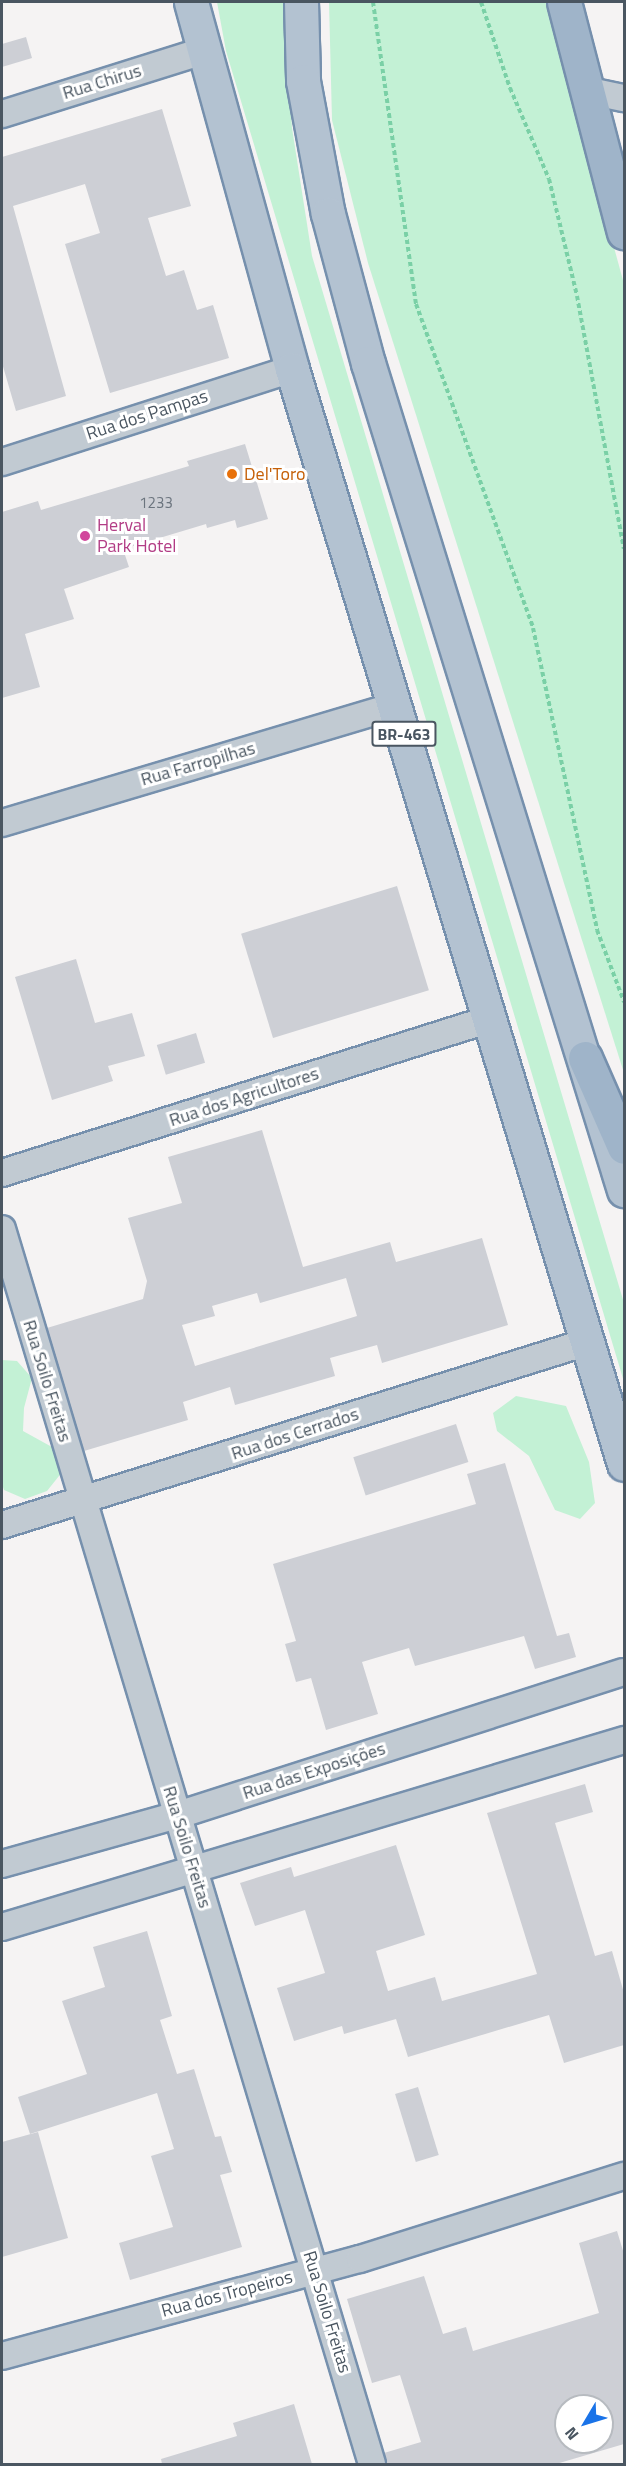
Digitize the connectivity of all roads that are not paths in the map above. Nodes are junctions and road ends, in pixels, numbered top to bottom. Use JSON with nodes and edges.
{"nodes":[{"id":1,"x":301,"y":2,"type":"edge"},
{"id":2,"x":564,"y":2,"type":"edge"},
{"id":3,"x":193,"y":20,"type":"edge"},
{"id":4,"x":585,"y":90,"type":"junction"},
{"id":5,"x":624,"y":99,"type":"edge"},
{"id":6,"x":2,"y":114,"type":"edge"},
{"id":7,"x":624,"y":232,"type":"edge"},
{"id":8,"x":292,"y":369,"type":"junction"},
{"id":9,"x":2,"y":462,"type":"edge"},
{"id":10,"x":395,"y":706,"type":"junction"},
{"id":11,"x":2,"y":823,"type":"edge"},
{"id":12,"x":487,"y":1020,"type":"junction"},
{"id":13,"x":585,"y":1058,"type":"junction"},
{"id":14,"x":624,"y":1147,"type":"edge"},
{"id":15,"x":2,"y":1173,"type":"edge"},
{"id":16,"x":624,"y":1190,"type":"edge"},
{"id":17,"x":2,"y":1229,"type":"edge"},
{"id":18,"x":587,"y":1342,"type":"junction"},
{"id":19,"x":624,"y":1464,"type":"edge"},
{"id":20,"x":83,"y":1501,"type":"junction"},
{"id":21,"x":2,"y":1525,"type":"edge"},
{"id":22,"x":624,"y":1672,"type":"edge"},
{"id":23,"x":624,"y":1740,"type":"edge"},
{"id":24,"x":178,"y":1815,"type":"junction"},
{"id":25,"x":2,"y":1864,"type":"edge"},
{"id":26,"x":194,"y":1869,"type":"junction"},
{"id":27,"x":2,"y":1927,"type":"edge"},
{"id":28,"x":624,"y":2176,"type":"edge"},
{"id":29,"x":314,"y":2270,"type":"junction"},
{"id":30,"x":2,"y":2356,"type":"edge"},
{"id":31,"x":372,"y":2464,"type":"edge"}],
"edges":[{"from":1,"to":13,"type":"main road"},
{"from":2,"to":4,"type":"highway"},
{"from":3,"to":6,"type":"street","name":"Rua Chirus"},
{"from":3,"to":8,"type":"main road","number":"BR-463"},
{"from":4,"to":5,"type":"street"},
{"from":4,"to":7,"type":"highway"},
{"from":8,"to":9,"type":"street","name":"Rua dos Pampas"},
{"from":8,"to":10,"type":"main road","number":"BR-463"},
{"from":10,"to":11,"type":"street","name":"Rua Farropilhas"},
{"from":10,"to":12,"type":"main road","number":"BR-463"},
{"from":12,"to":15,"type":"street","name":"Rua dos Agricultores"},
{"from":12,"to":18,"type":"main road","number":"BR-463"},
{"from":13,"to":14,"type":"highway"},
{"from":13,"to":16,"type":"main road"},
{"from":17,"to":20,"type":"street","name":"Rua Soilo Freitas"},
{"from":18,"to":19,"type":"main road","number":"BR-463"},
{"from":18,"to":20,"type":"street","name":"Rua dos Cerrados"},
{"from":20,"to":21,"type":"street","name":"Rua dos Cerrados"},
{"from":20,"to":24,"type":"street","name":"Rua Soilo Freitas"},
{"from":22,"to":24,"type":"street","name":"Rua das Exposições"},
{"from":23,"to":26,"type":"street"},
{"from":24,"to":25,"type":"street","name":"Rua das Exposições"},
{"from":24,"to":26,"type":"street","name":"Rua Soilo Freitas"},
{"from":26,"to":27,"type":"street"},
{"from":26,"to":29,"type":"street","name":"Rua Soilo Freitas"},
{"from":28,"to":29,"type":"street","name":"Rua dos Tropeiros"},
{"from":29,"to":30,"type":"street","name":"Rua dos Tropeiros"},
{"from":29,"to":31,"type":"street","name":"Rua Soilo Freitas"}]}
